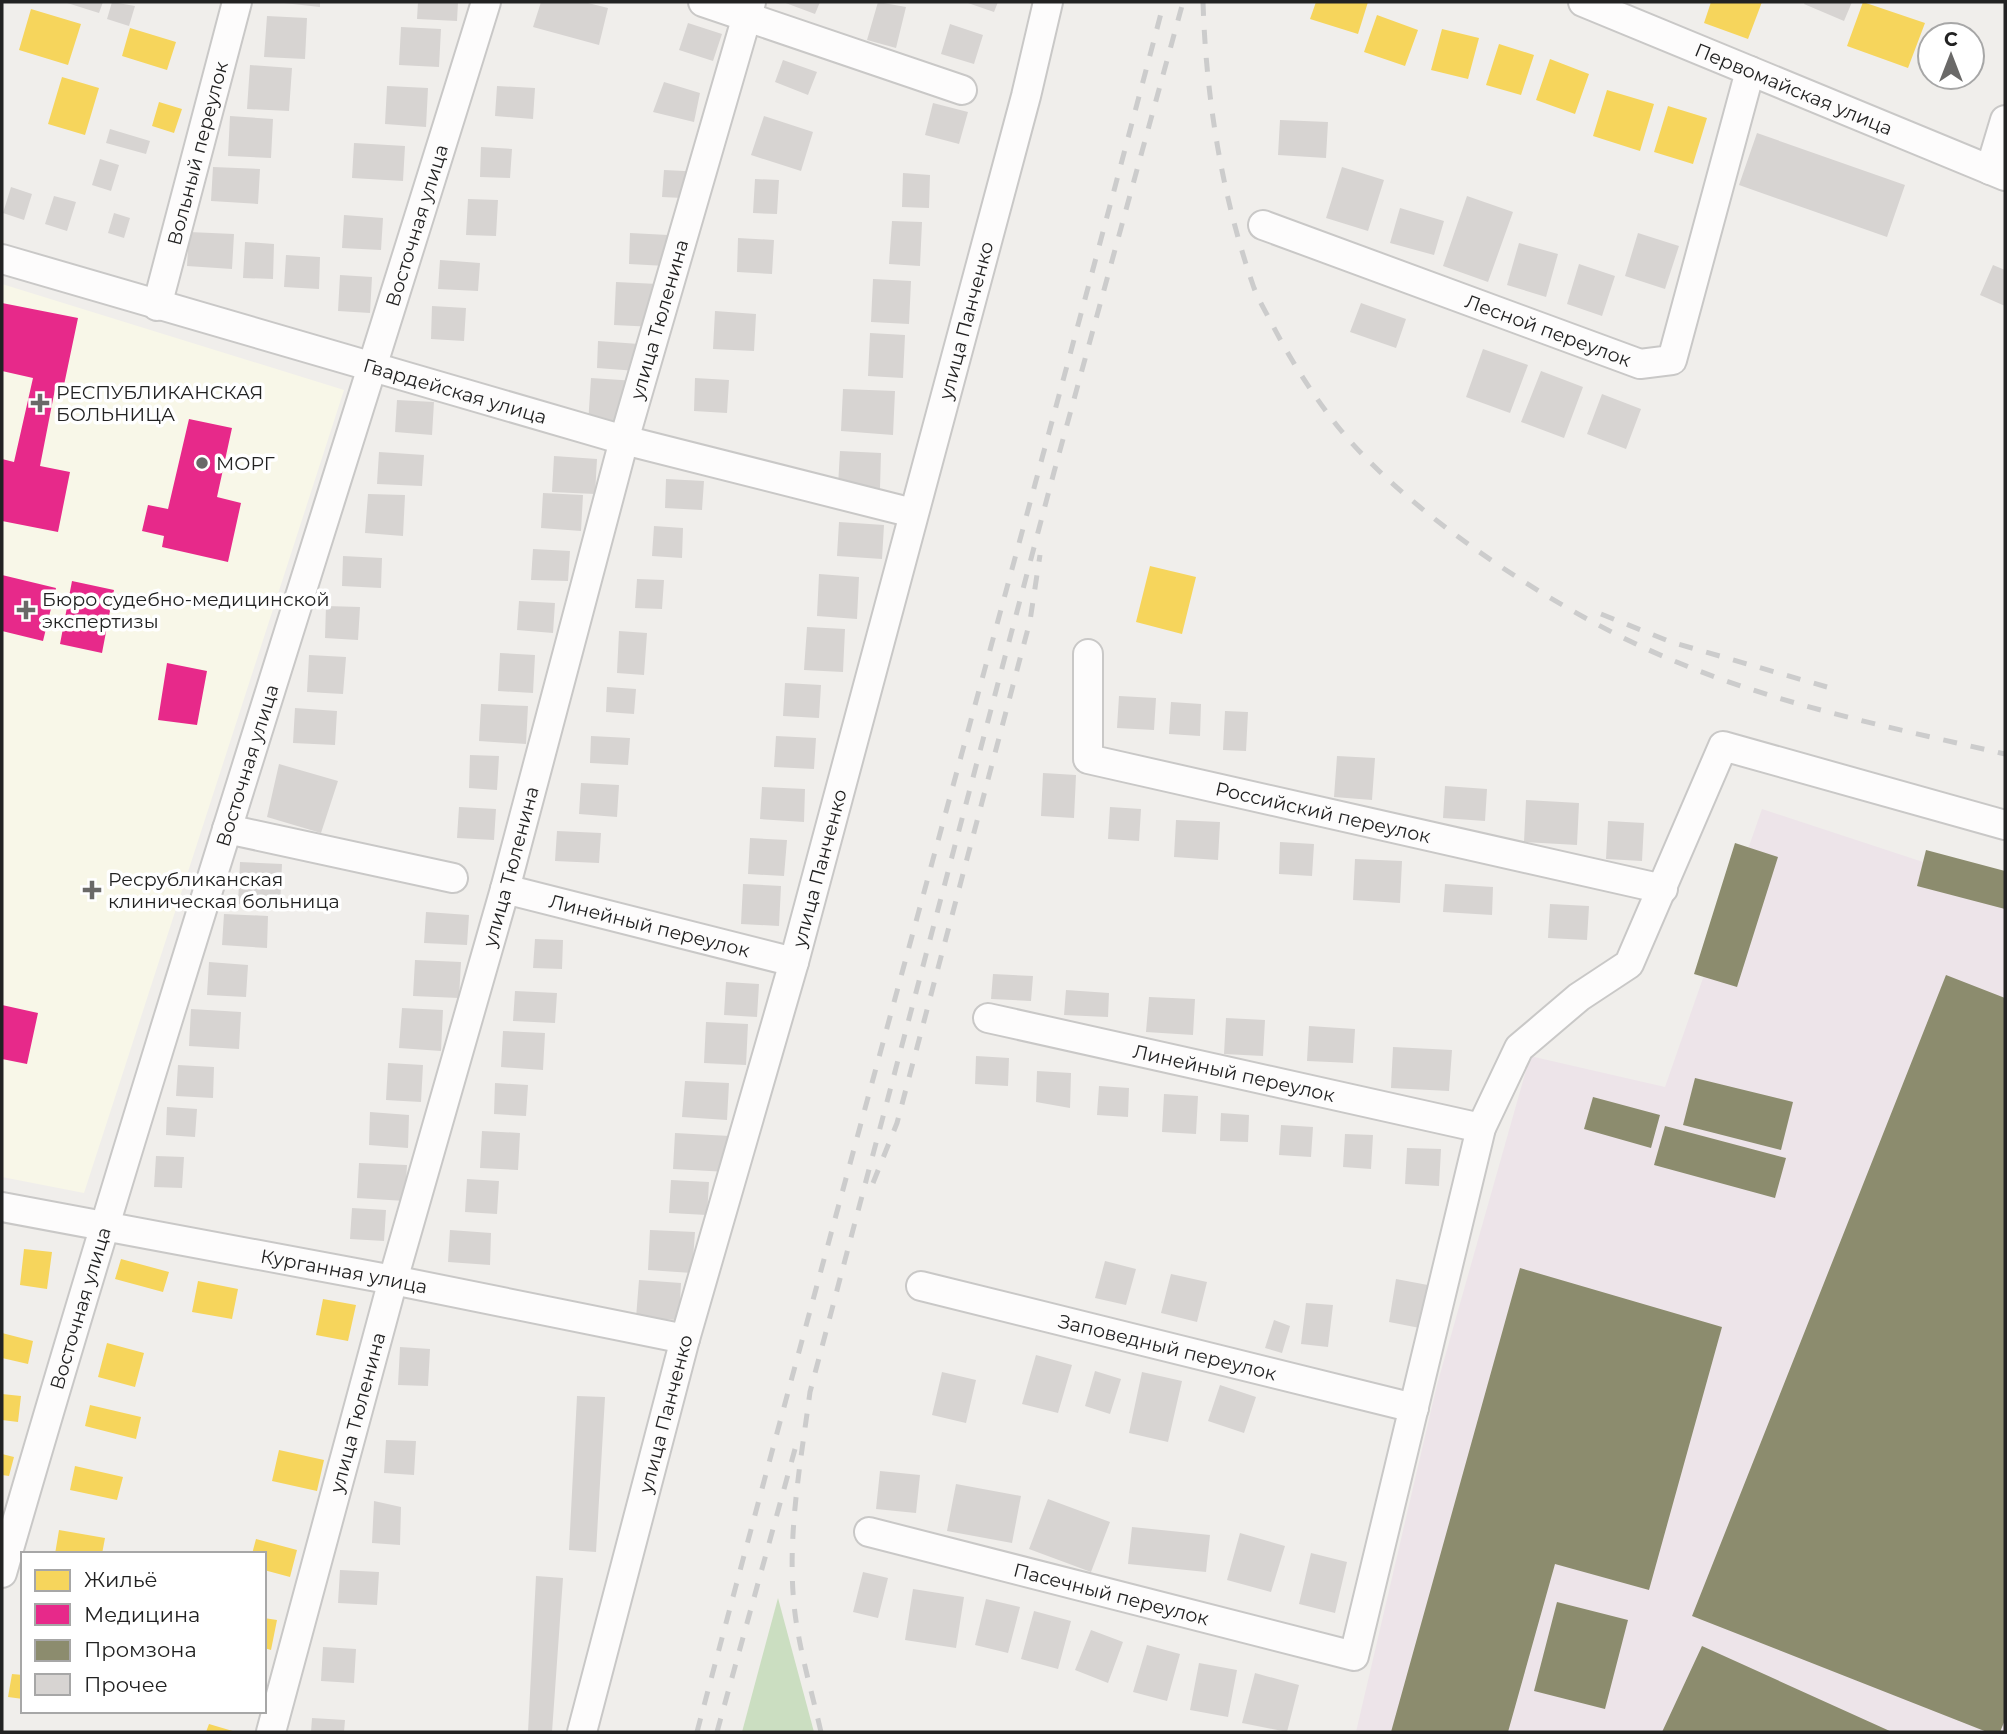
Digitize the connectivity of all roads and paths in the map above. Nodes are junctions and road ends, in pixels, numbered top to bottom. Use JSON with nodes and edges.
{"nodes":[{"id":1,"x":237,"y":2,"type":"edge"},
{"id":2,"x":485,"y":2,"type":"edge"},
{"id":3,"x":703,"y":2,"type":"edge"},
{"id":4,"x":1048,"y":2,"type":"edge"},
{"id":5,"x":1583,"y":2,"type":"edge"},
{"id":6,"x":749,"y":9,"type":"edge"},
{"id":7,"x":1750,"y":71,"type":"junction"},
{"id":8,"x":962,"y":90,"type":"dead end"},
{"id":9,"x":2005,"y":120,"type":"edge"},
{"id":10,"x":1998,"y":173,"type":"edge"},
{"id":11,"x":1264,"y":226,"type":"dead end"},
{"id":12,"x":2,"y":259,"type":"edge"},
{"id":13,"x":157,"y":306,"type":"junction"},
{"id":14,"x":373,"y":369,"type":"junction"},
{"id":15,"x":624,"y":440,"type":"junction"},
{"id":16,"x":913,"y":513,"type":"junction"},
{"id":17,"x":1088,"y":654,"type":"dead end"},
{"id":18,"x":2005,"y":825,"type":"edge"},
{"id":19,"x":227,"y":829,"type":"junction"},
{"id":20,"x":453,"y":878,"type":"dead end"},
{"id":21,"x":505,"y":889,"type":"junction"},
{"id":22,"x":1663,"y":889,"type":"junction"},
{"id":23,"x":794,"y":962,"type":"junction"},
{"id":24,"x":988,"y":1018,"type":"dead end"},
{"id":25,"x":1480,"y":1128,"type":"junction"},
{"id":26,"x":2,"y":1208,"type":"edge"},
{"id":27,"x":102,"y":1227,"type":"junction"},
{"id":28,"x":393,"y":1280,"type":"junction"},
{"id":29,"x":921,"y":1286,"type":"dead end"},
{"id":30,"x":685,"y":1339,"type":"junction"},
{"id":31,"x":1414,"y":1408,"type":"junction"},
{"id":32,"x":869,"y":1532,"type":"dead end"},
{"id":33,"x":2,"y":1573,"type":"edge"},
{"id":34,"x":271,"y":1732,"type":"edge"},
{"id":35,"x":582,"y":1732,"type":"edge"}],
"edges":[{"from":1,"to":13,"type":"street","name":"Вольный переулок"},
{"from":2,"to":14,"type":"street","name":"Восточная улица"},
{"from":3,"to":6,"type":"street"},
{"from":4,"to":16,"type":"street","name":"улица Панченко"},
{"from":5,"to":7,"type":"street","name":"Первомайская улица"},
{"from":6,"to":8,"type":"street"},
{"from":6,"to":15,"type":"street","name":"улица Тюленина"},
{"from":7,"to":10,"type":"street","name":"Первомайская улица"},
{"from":7,"to":11,"type":"street","name":"Лесной переулок"},
{"from":9,"to":10,"type":"street"},
{"from":12,"to":13,"type":"street","name":"Гвардейская улица"},
{"from":13,"to":14,"type":"street","name":"Гвардейская улица"},
{"from":14,"to":15,"type":"street","name":"Гвардейская улица"},
{"from":14,"to":19,"type":"street","name":"Восточная улица"},
{"from":15,"to":16,"type":"street","name":"Гвардейская улица"},
{"from":15,"to":21,"type":"street","name":"улица Тюленина"},
{"from":16,"to":23,"type":"street","name":"улица Панченко"},
{"from":17,"to":22,"type":"street","name":"Российский переулок"},
{"from":18,"to":22,"type":"street"},
{"from":19,"to":20,"type":"street"},
{"from":19,"to":27,"type":"street","name":"Восточная улица"},
{"from":21,"to":23,"type":"street","name":"Линейный переулок"},
{"from":21,"to":28,"type":"street","name":"улица Тюленина"},
{"from":22,"to":25,"type":"street"},
{"from":23,"to":30,"type":"street","name":"улица Панченко"},
{"from":24,"to":25,"type":"street","name":"Линейный переулок"},
{"from":25,"to":31,"type":"street"},
{"from":26,"to":27,"type":"street","name":"Курганная улица"},
{"from":27,"to":28,"type":"street","name":"Курганная улица"},
{"from":27,"to":33,"type":"street","name":"Восточная улица"},
{"from":28,"to":30,"type":"street","name":"Курганная улица"},
{"from":28,"to":34,"type":"street","name":"улица Тюленина"},
{"from":29,"to":31,"type":"street","name":"Заповедный переулок"},
{"from":30,"to":35,"type":"street","name":"улица Панченко"},
{"from":31,"to":32,"type":"street","name":"Пасечный переулок"}]}
